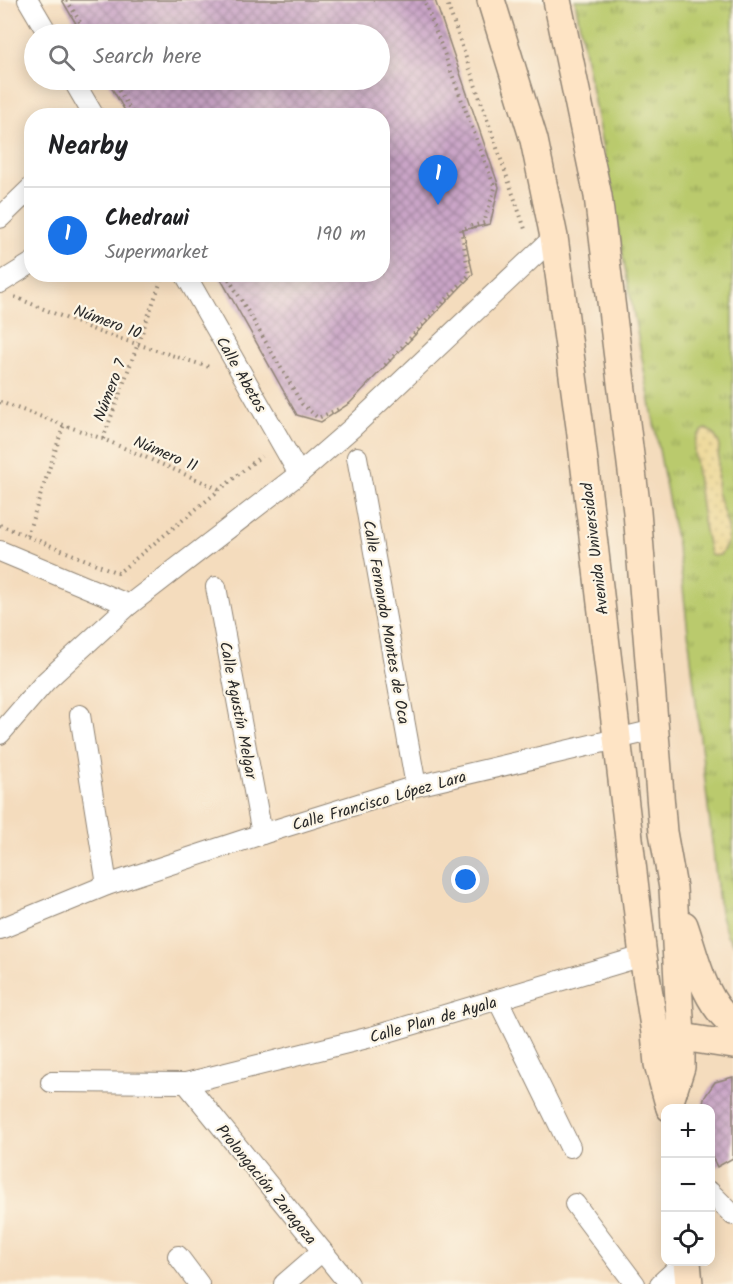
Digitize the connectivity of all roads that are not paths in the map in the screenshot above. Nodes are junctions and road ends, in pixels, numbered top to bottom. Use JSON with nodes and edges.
{"nodes":[{"id":1,"x":28,"y":0,"type":"edge"},
{"id":2,"x":491,"y":0,"type":"edge"},
{"id":3,"x":557,"y":0,"type":"edge"},
{"id":4,"x":42,"y":24,"type":"edge"},
{"id":5,"x":79,"y":90,"type":"edge"},
{"id":6,"x":89,"y":108,"type":"edge"},
{"id":7,"x":24,"y":195,"type":"edge"},
{"id":8,"x":0,"y":218,"type":"edge"},
{"id":9,"x":554,"y":237,"type":"junction"},
{"id":10,"x":24,"y":271,"type":"edge"},
{"id":11,"x":190,"y":282,"type":"edge"},
{"id":12,"x":6,"y":290,"type":"edge"},
{"id":13,"x":357,"y":457,"type":"dead end"},
{"id":14,"x":299,"y":474,"type":"junction"},
{"id":15,"x":0,"y":551,"type":"edge"},
{"id":16,"x":216,"y":587,"type":"dead end"},
{"id":17,"x":129,"y":605,"type":"junction"},
{"id":18,"x":80,"y":715,"type":"dead end"},
{"id":19,"x":655,"y":730,"type":"junction"},
{"id":20,"x":0,"y":734,"type":"edge"},
{"id":21,"x":616,"y":739,"type":"junction"},
{"id":22,"x":416,"y":786,"type":"junction"},
{"id":23,"x":262,"y":834,"type":"junction"},
{"id":24,"x":107,"y":885,"type":"junction"},
{"id":25,"x":673,"y":888,"type":"junction"},
{"id":26,"x":0,"y":929,"type":"edge"},
{"id":27,"x":643,"y":956,"type":"junction"},
{"id":28,"x":498,"y":1000,"type":"junction"},
{"id":29,"x":733,"y":1024,"type":"edge"},
{"id":30,"x":668,"y":1035,"type":"junction"},
{"id":31,"x":733,"y":1045,"type":"edge"},
{"id":32,"x":51,"y":1082,"type":"dead end"},
{"id":33,"x":186,"y":1083,"type":"junction"},
{"id":34,"x":671,"y":1104,"type":"edge"},
{"id":35,"x":570,"y":1148,"type":"dead end"},
{"id":36,"x":715,"y":1196,"type":"edge"},
{"id":37,"x":575,"y":1204,"type":"dead end"},
{"id":38,"x":733,"y":1215,"type":"edge"},
{"id":39,"x":322,"y":1251,"type":"junction"},
{"id":40,"x":178,"y":1256,"type":"dead end"},
{"id":41,"x":681,"y":1266,"type":"edge"},
{"id":42,"x":687,"y":1266,"type":"edge"},
{"id":43,"x":199,"y":1284,"type":"edge"},
{"id":44,"x":284,"y":1284,"type":"edge"},
{"id":45,"x":349,"y":1284,"type":"edge"},
{"id":46,"x":635,"y":1284,"type":"edge"},
{"id":47,"x":660,"y":1284,"type":"edge"},
{"id":48,"x":689,"y":1284,"type":"edge"}],
"edges":[{"from":1,"to":4,"type":"street"},
{"from":2,"to":9,"type":"main road","name":"Avenida Universidad"},
{"from":3,"to":19,"type":"main road","name":"Avenida Universidad"},
{"from":5,"to":6,"type":"street"},
{"from":7,"to":8,"type":"street"},
{"from":9,"to":14,"type":"street"},
{"from":9,"to":21,"type":"main road","name":"Avenida Universidad"},
{"from":10,"to":12,"type":"street"},
{"from":11,"to":14,"type":"street","name":"Calle Abetos"},
{"from":13,"to":22,"type":"street","name":"Calle Fernando Montes de Oca"},
{"from":14,"to":17,"type":"street"},
{"from":15,"to":17,"type":"street"},
{"from":16,"to":23,"type":"street","name":"Calle Agustín Melgar"},
{"from":17,"to":20,"type":"street"},
{"from":18,"to":24,"type":"street"},
{"from":19,"to":21,"type":"street","name":"Calle Francisco López Lara"},
{"from":19,"to":25,"type":"main road","name":"Avenida Universidad"},
{"from":21,"to":22,"type":"street","name":"Calle Francisco López Lara"},
{"from":21,"to":27,"type":"main road","name":"Avenida Universidad"},
{"from":22,"to":23,"type":"street","name":"Calle Francisco López Lara"},
{"from":23,"to":24,"type":"street","name":"Calle Francisco López Lara"},
{"from":24,"to":26,"type":"street","name":"Calle Francisco López Lara"},
{"from":25,"to":29,"type":"main road"},
{"from":25,"to":30,"type":"main road","name":"Avenida Universidad"},
{"from":27,"to":28,"type":"street","name":"Calle Plan de Ayala"},
{"from":27,"to":30,"type":"main road","name":"Avenida Universidad"},
{"from":28,"to":33,"type":"street","name":"Calle Plan de Ayala"},
{"from":28,"to":35,"type":"street"},
{"from":30,"to":31,"type":"main road"},
{"from":30,"to":34,"type":"main road","name":"Avenida Universidad"},
{"from":32,"to":33,"type":"street","name":"Calle Plan de Ayala"},
{"from":33,"to":39,"type":"street","name":"Prolongación Zaragoza"},
{"from":36,"to":38,"type":"street"},
{"from":37,"to":46,"type":"street"},
{"from":39,"to":44,"type":"street"},
{"from":39,"to":45,"type":"street","name":"Prolongación Zaragoza"},
{"from":40,"to":43,"type":"street"},
{"from":41,"to":47,"type":"street"},
{"from":42,"to":48,"type":"main road"}]}
